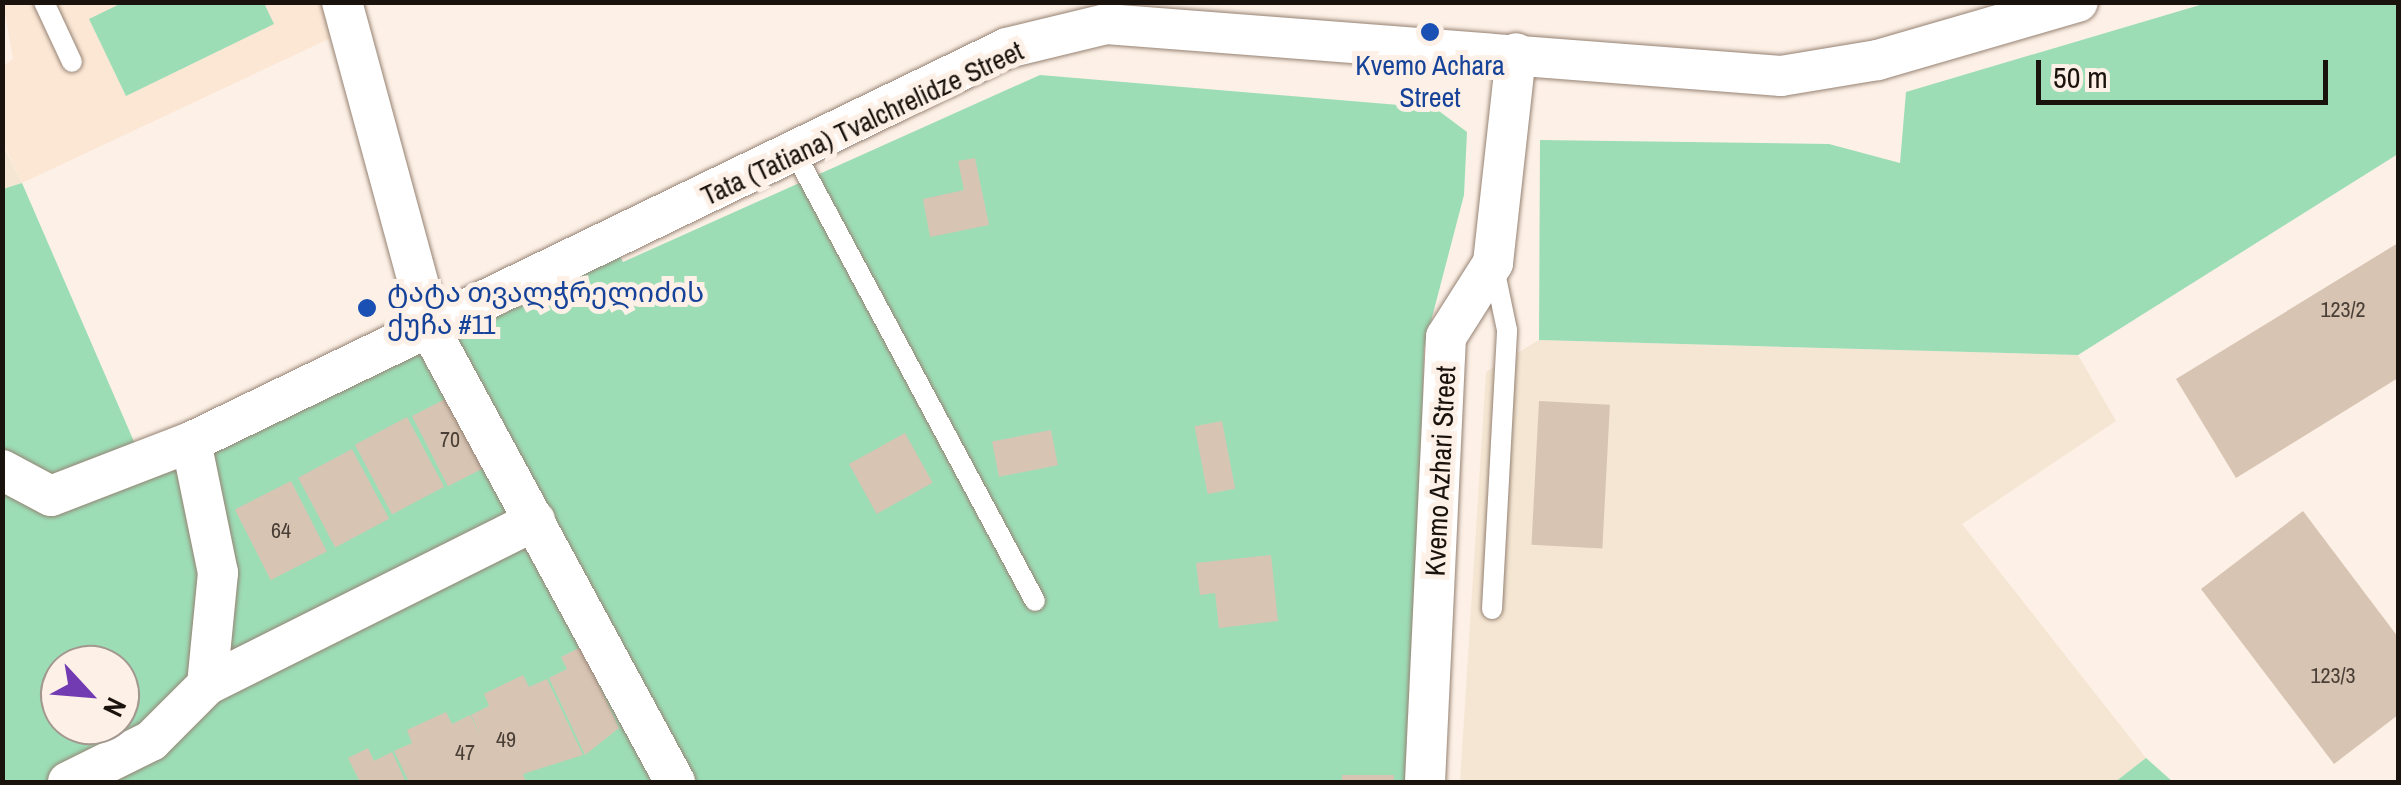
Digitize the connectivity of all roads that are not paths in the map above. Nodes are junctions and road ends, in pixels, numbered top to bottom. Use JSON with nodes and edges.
{"nodes":[{"id":1,"x":44,"y":2,"type":"edge"},
{"id":2,"x":342,"y":2,"type":"edge"},
{"id":3,"x":2078,"y":2,"type":"edge"},
{"id":4,"x":1516,"y":53,"type":"junction"},
{"id":5,"x":72,"y":62,"type":"dead end"},
{"id":6,"x":795,"y":153,"type":"junction"},
{"id":7,"x":1492,"y":262,"type":"junction"},
{"id":8,"x":432,"y":333,"type":"junction"},
{"id":9,"x":191,"y":442,"type":"junction"},
{"id":10,"x":2,"y":470,"type":"edge"},
{"id":11,"x":535,"y":522,"type":"junction"},
{"id":12,"x":1034,"y":600,"type":"dead end"},
{"id":13,"x":1492,"y":609,"type":"dead end"},
{"id":14,"x":207,"y":685,"type":"junction"},
{"id":15,"x":68,"y":782,"type":"edge"},
{"id":16,"x":675,"y":782,"type":"edge"},
{"id":17,"x":1425,"y":782,"type":"edge"}],
"edges":[{"from":1,"to":5,"type":"lane"},
{"from":2,"to":8,"type":"street"},
{"from":3,"to":4,"type":"street","name":"Tata (Tatiana) Tvalchrelidze Street"},
{"from":4,"to":6,"type":"street","name":"Tata (Tatiana) Tvalchrelidze Street"},
{"from":4,"to":7,"type":"street","name":"Kvemo Azhari Street"},
{"from":6,"to":8,"type":"street","name":"Tata (Tatiana) Tvalchrelidze Street"},
{"from":6,"to":12,"type":"lane"},
{"from":7,"to":13,"type":"lane"},
{"from":7,"to":17,"type":"street","name":"Kvemo Azhari Street"},
{"from":8,"to":9,"type":"street","name":"Tata (Tatiana) Tvalchrelidze Street"},
{"from":8,"to":11,"type":"street"},
{"from":9,"to":10,"type":"street","name":"Tata (Tatiana) Tvalchrelidze Street"},
{"from":9,"to":14,"type":"street"},
{"from":11,"to":14,"type":"street"},
{"from":11,"to":16,"type":"street"},
{"from":14,"to":15,"type":"street"}]}
